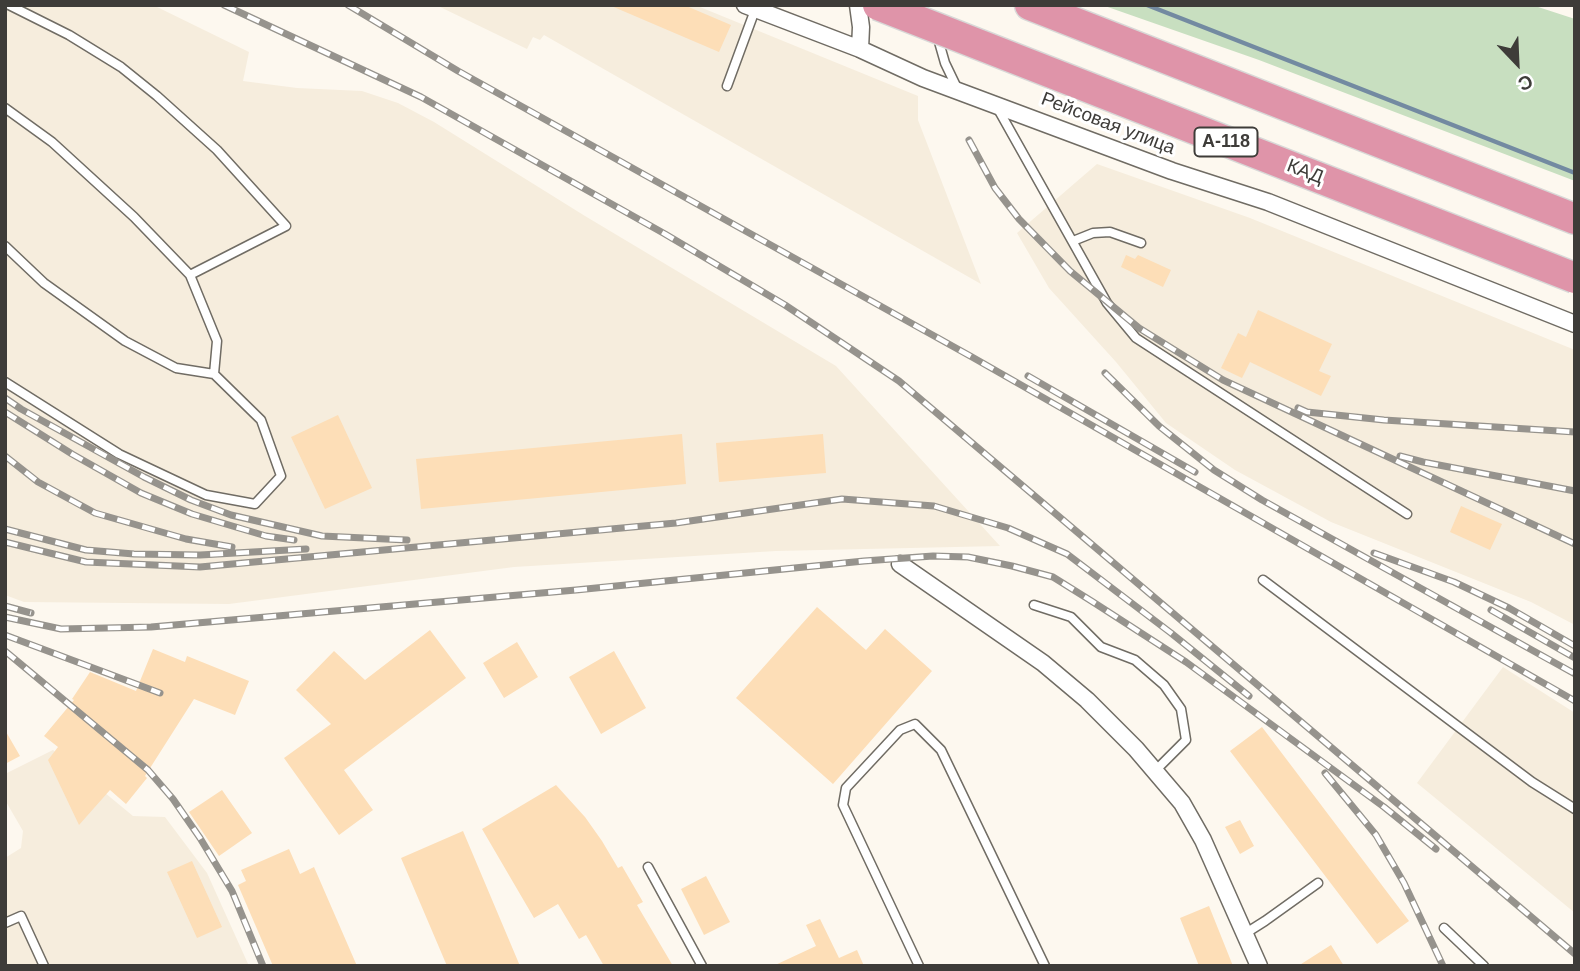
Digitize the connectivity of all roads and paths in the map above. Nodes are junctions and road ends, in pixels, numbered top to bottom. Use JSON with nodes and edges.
{"nodes":[{"id":1,"x":9,"y":5,"type":"edge"},
{"id":2,"x":858,"y":5,"type":"edge"},
{"id":3,"x":878,"y":5,"type":"edge"},
{"id":4,"x":1030,"y":5,"type":"edge"},
{"id":5,"x":750,"y":8,"type":"edge"},
{"id":6,"x":932,"y":17,"type":"dead end"},
{"id":7,"x":860,"y":49,"type":"junction"},
{"id":8,"x":727,"y":86,"type":"dead end"},
{"id":9,"x":958,"y":91,"type":"junction"},
{"id":10,"x":995,"y":103,"type":"junction"},
{"id":11,"x":5,"y":108,"type":"edge"},
{"id":12,"x":1575,"y":219,"type":"edge"},
{"id":13,"x":1073,"y":241,"type":"junction"},
{"id":14,"x":1141,"y":243,"type":"dead end"},
{"id":15,"x":5,"y":246,"type":"edge"},
{"id":16,"x":190,"y":275,"type":"junction"},
{"id":17,"x":1575,"y":278,"type":"edge"},
{"id":18,"x":1575,"y":324,"type":"edge"},
{"id":19,"x":214,"y":374,"type":"junction"},
{"id":20,"x":5,"y":382,"type":"edge"},
{"id":21,"x":1408,"y":514,"type":"dead end"},
{"id":22,"x":900,"y":564,"type":"dead end"},
{"id":23,"x":1263,"y":580,"type":"dead end"},
{"id":24,"x":1034,"y":605,"type":"dead end"},
{"id":25,"x":1155,"y":771,"type":"junction"},
{"id":26,"x":1575,"y":808,"type":"edge"},
{"id":27,"x":648,"y":867,"type":"dead end"},
{"id":28,"x":1318,"y":883,"type":"dead end"},
{"id":29,"x":5,"y":923,"type":"edge"},
{"id":30,"x":1444,"y":928,"type":"dead end"},
{"id":31,"x":1246,"y":933,"type":"junction"},
{"id":32,"x":44,"y":966,"type":"edge"},
{"id":33,"x":702,"y":966,"type":"edge"},
{"id":34,"x":919,"y":966,"type":"edge"},
{"id":35,"x":1045,"y":966,"type":"edge"},
{"id":36,"x":1259,"y":966,"type":"edge"},
{"id":37,"x":1484,"y":966,"type":"edge"}],
"edges":[{"from":1,"to":16,"type":"lane"},
{"from":2,"to":7,"type":"street"},
{"from":3,"to":17,"type":"highway","name":"КАД","number":"А-118","bridge":true},
{"from":4,"to":12,"type":"highway"},
{"from":5,"to":7,"type":"street","name":"Рейсовая улица"},
{"from":5,"to":8,"type":"lane"},
{"from":6,"to":9,"type":"lane"},
{"from":7,"to":9,"type":"street","name":"Рейсовая улица"},
{"from":9,"to":10,"type":"street","name":"Рейсовая улица"},
{"from":10,"to":13,"type":"lane"},
{"from":10,"to":18,"type":"street","name":"Рейсовая улица"},
{"from":11,"to":16,"type":"lane"},
{"from":13,"to":14,"type":"lane"},
{"from":13,"to":21,"type":"lane"},
{"from":15,"to":19,"type":"lane"},
{"from":16,"to":19,"type":"lane"},
{"from":19,"to":20,"type":"lane"},
{"from":22,"to":25,"type":"street"},
{"from":23,"to":26,"type":"lane"},
{"from":24,"to":25,"type":"lane"},
{"from":25,"to":31,"type":"street"},
{"from":27,"to":33,"type":"lane"},
{"from":28,"to":31,"type":"lane"},
{"from":29,"to":32,"type":"lane"},
{"from":30,"to":37,"type":"lane"},
{"from":31,"to":36,"type":"street"},
{"from":34,"to":35,"type":"lane"}]}
